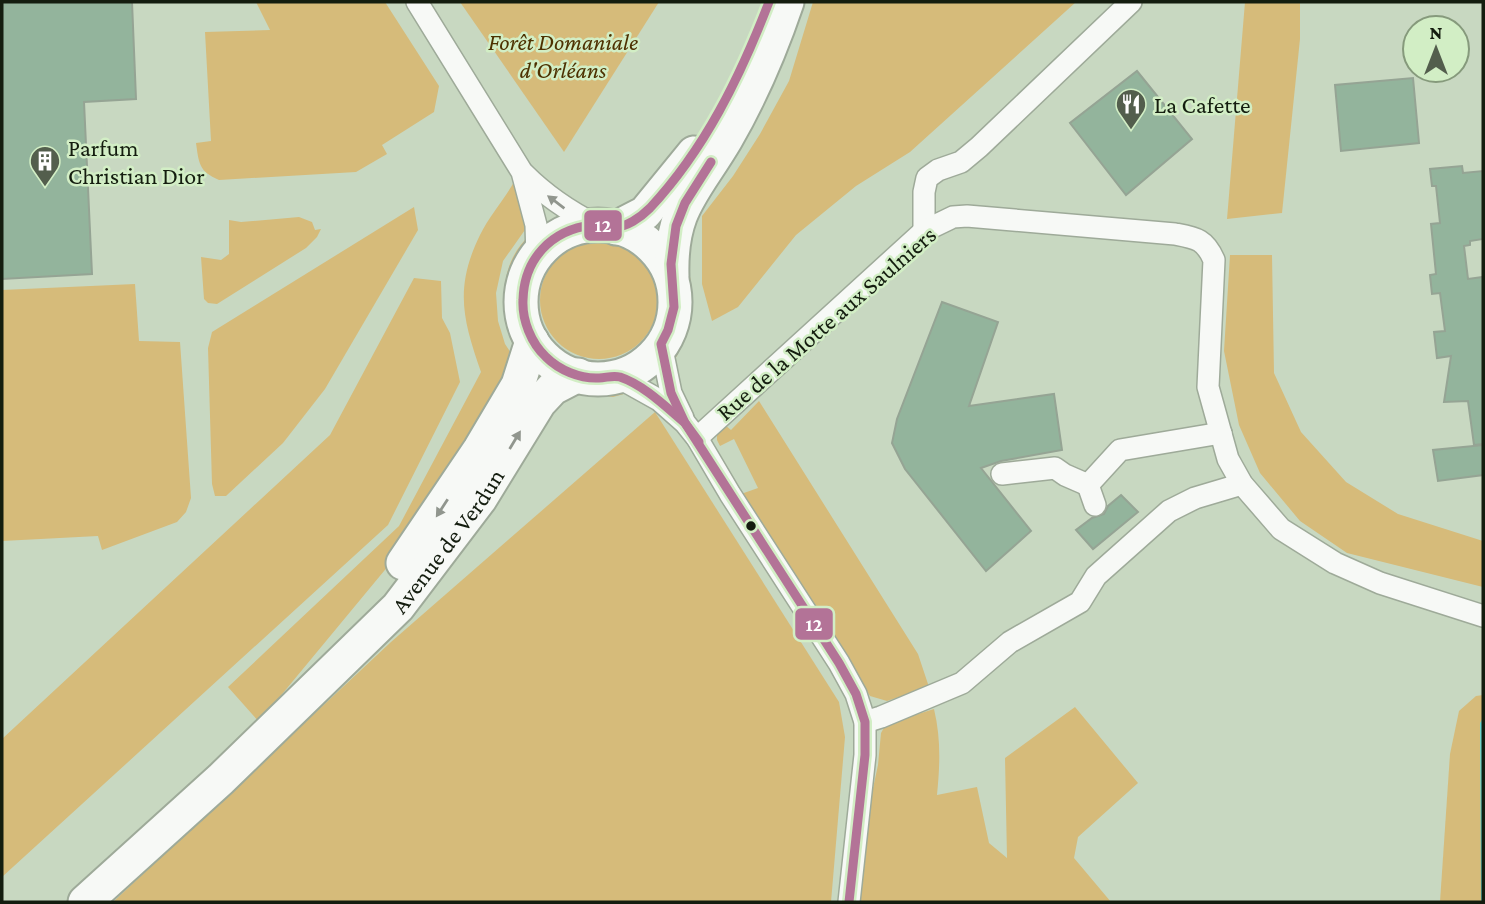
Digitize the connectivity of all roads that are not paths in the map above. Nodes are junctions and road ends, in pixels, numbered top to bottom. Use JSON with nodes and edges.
{"nodes":[{"id":1,"x":417,"y":2,"type":"edge"},
{"id":2,"x":769,"y":2,"type":"edge"},
{"id":3,"x":787,"y":2,"type":"edge"},
{"id":4,"x":1131,"y":2,"type":"edge"},
{"id":5,"x":522,"y":172,"type":"junction"},
{"id":6,"x":606,"y":227,"type":"junction"},
{"id":7,"x":924,"y":231,"type":"junction"},
{"id":8,"x":537,"y":257,"type":"junction"},
{"id":9,"x":672,"y":276,"type":"junction"},
{"id":10,"x":532,"y":341,"type":"junction"},
{"id":11,"x":661,"y":344,"type":"junction"},
{"id":12,"x":578,"y":374,"type":"junction"},
{"id":13,"x":616,"y":376,"type":"junction"},
{"id":14,"x":691,"y":430,"type":"junction"},
{"id":15,"x":1221,"y":433,"type":"junction"},
{"id":16,"x":1002,"y":474,"type":"dead end"},
{"id":17,"x":1242,"y":484,"type":"junction"},
{"id":18,"x":1483,"y":615,"type":"edge"},
{"id":19,"x":302,"y":700,"type":"junction"},
{"id":20,"x":865,"y":722,"type":"junction"},
{"id":21,"x":85,"y":902,"type":"edge"},
{"id":22,"x":849,"y":902,"type":"edge"}],
"edges":[{"from":1,"to":5,"type":"street"},
{"from":2,"to":6,"type":"main road"},
{"from":3,"to":9,"type":"main road"},
{"from":4,"to":7,"type":"street"},
{"from":6,"to":5,"type":"street","one_way":true},
{"from":5,"to":8,"type":"street"},
{"from":6,"to":8,"type":"main road"},
{"from":6,"to":9,"type":"main road"},
{"from":7,"to":14,"type":"street","name":"Rue de la Motte aux Saulniers"},
{"from":7,"to":15,"type":"street","name":"Rue de la Motte aux Saulniers"},
{"from":8,"to":10,"type":"main road"},
{"from":9,"to":11,"type":"main road"},
{"from":10,"to":12,"type":"main road"},
{"from":10,"to":19,"type":"main road","name":"Avenue de Verdun","one_way":true},
{"from":11,"to":13,"type":"main road"},
{"from":11,"to":14,"type":"street"},
{"from":12,"to":13,"type":"main road"},
{"from":19,"to":12,"type":"main road","name":"Avenue de Verdun","one_way":true},
{"from":13,"to":14,"type":"street"},
{"from":14,"to":20,"type":"street"},
{"from":15,"to":16,"type":"street"},
{"from":15,"to":17,"type":"street"},
{"from":17,"to":18,"type":"street"},
{"from":17,"to":20,"type":"street"},
{"from":19,"to":21,"type":"main road","name":"Avenue de Verdun"},
{"from":20,"to":22,"type":"street"}]}
